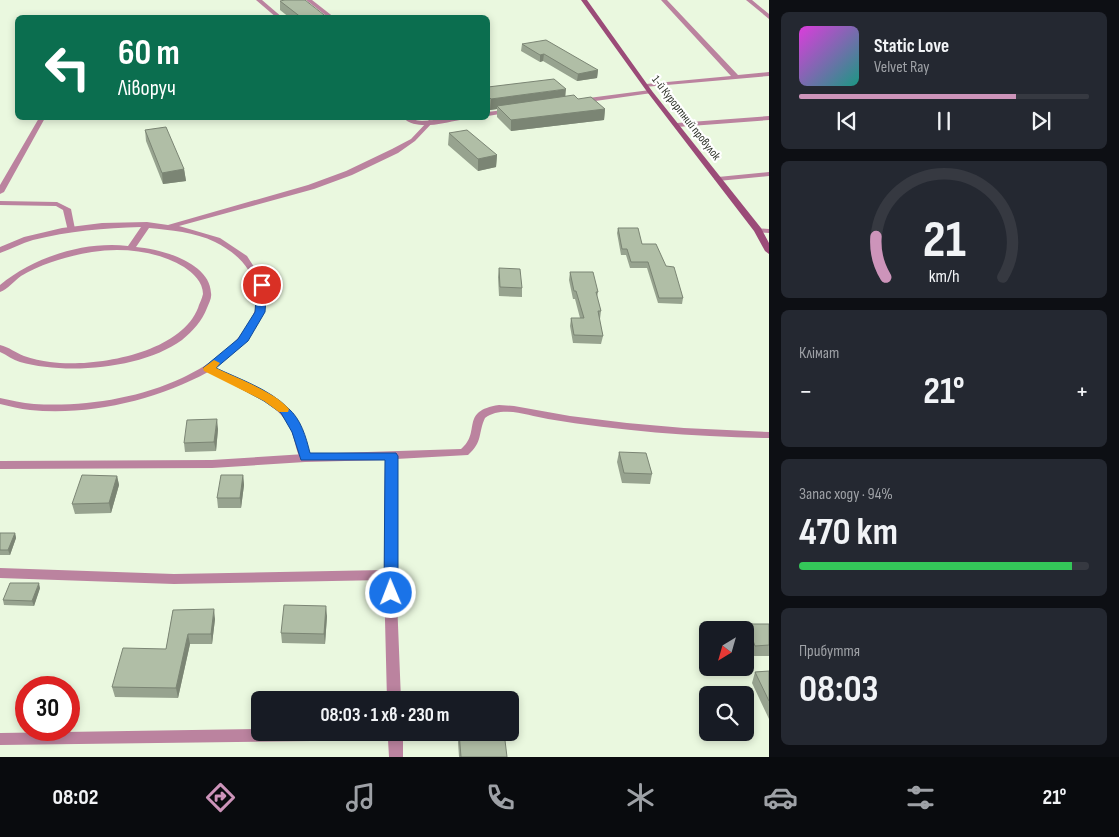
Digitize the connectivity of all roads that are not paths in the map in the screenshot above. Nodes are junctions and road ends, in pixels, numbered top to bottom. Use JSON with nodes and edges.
{"nodes":[{"id":1,"x":262,"y":0,"type":"edge"},
{"id":2,"x":309,"y":0,"type":"edge"},
{"id":3,"x":584,"y":0,"type":"edge"},
{"id":4,"x":664,"y":0,"type":"edge"},
{"id":5,"x":749,"y":0,"type":"edge"},
{"id":6,"x":278,"y":15,"type":"edge"},
{"id":7,"x":329,"y":15,"type":"edge"},
{"id":8,"x":769,"y":17,"type":"edge"},
{"id":9,"x":769,"y":74,"type":"edge"},
{"id":10,"x":736,"y":77,"type":"junction"},
{"id":11,"x":648,"y":89,"type":"junction"},
{"id":12,"x":573,"y":102,"type":"edge"},
{"id":13,"x":516,"y":110,"type":"edge"},
{"id":14,"x":490,"y":114,"type":"edge"},
{"id":15,"x":769,"y":118,"type":"edge"},
{"id":16,"x":41,"y":120,"type":"edge"},
{"id":17,"x":409,"y":120,"type":"edge"},
{"id":18,"x":441,"y":120,"type":"edge"},
{"id":19,"x":431,"y":121,"type":"junction"},
{"id":20,"x":677,"y":125,"type":"junction"},
{"id":21,"x":769,"y":174,"type":"edge"},
{"id":22,"x":718,"y":179,"type":"junction"},
{"id":23,"x":0,"y":192,"type":"edge"},
{"id":24,"x":0,"y":203,"type":"edge"},
{"id":25,"x":147,"y":224,"type":"junction"},
{"id":26,"x":167,"y":227,"type":"junction"},
{"id":27,"x":71,"y":229,"type":"junction"},
{"id":28,"x":758,"y":230,"type":"junction"},
{"id":29,"x":769,"y":230,"type":"edge"},
{"id":30,"x":131,"y":248,"type":"junction"},
{"id":31,"x":0,"y":250,"type":"edge"},
{"id":32,"x":769,"y":251,"type":"edge"},
{"id":33,"x":0,"y":289,"type":"edge"},
{"id":34,"x":0,"y":348,"type":"edge"},
{"id":35,"x":208,"y":368,"type":"junction"},
{"id":36,"x":0,"y":401,"type":"edge"},
{"id":37,"x":769,"y":435,"type":"edge"},
{"id":38,"x":391,"y":456,"type":"junction"},
{"id":39,"x":305,"y":458,"type":"junction"},
{"id":40,"x":0,"y":466,"type":"edge"},
{"id":41,"x":0,"y":574,"type":"edge"},
{"id":42,"x":390,"y":575,"type":"junction"},
{"id":43,"x":394,"y":691,"type":"edge"},
{"id":44,"x":251,"y":736,"type":"edge"},
{"id":45,"x":0,"y":739,"type":"edge"},
{"id":46,"x":396,"y":741,"type":"edge"},
{"id":47,"x":396,"y":757,"type":"edge"}],
"edges":[{"from":1,"to":6,"type":"street"},
{"from":2,"to":7,"type":"street"},
{"from":3,"to":11,"type":"street","name":"1-й Курортний провулок"},
{"from":4,"to":10,"type":"street"},
{"from":5,"to":8,"type":"street"},
{"from":9,"to":10,"type":"street"},
{"from":10,"to":11,"type":"street"},
{"from":11,"to":12,"type":"street"},
{"from":11,"to":20,"type":"street","name":"1-й Курортний провулок"},
{"from":13,"to":14,"type":"street"},
{"from":15,"to":20,"type":"street"},
{"from":16,"to":23,"type":"street"},
{"from":17,"to":19,"type":"street"},
{"from":18,"to":19,"type":"street"},
{"from":19,"to":26,"type":"street"},
{"from":20,"to":22,"type":"street","name":"1-й Курортний провулок"},
{"from":21,"to":22,"type":"street"},
{"from":22,"to":28,"type":"street","name":"1-й Курортний провулок"},
{"from":24,"to":27,"type":"street"},
{"from":25,"to":26,"type":"street"},
{"from":25,"to":27,"type":"street"},
{"from":25,"to":30,"type":"street"},
{"from":26,"to":35,"type":"street"},
{"from":27,"to":31,"type":"street"},
{"from":28,"to":29,"type":"street"},
{"from":28,"to":32,"type":"street","name":"1-й Курортний провулок"},
{"from":30,"to":33,"type":"street"},
{"from":30,"to":34,"type":"street"},
{"from":35,"to":36,"type":"street"},
{"from":35,"to":39,"type":"street"},
{"from":37,"to":38,"type":"street"},
{"from":38,"to":39,"type":"street"},
{"from":38,"to":42,"type":"street"},
{"from":39,"to":40,"type":"street"},
{"from":41,"to":42,"type":"street"},
{"from":42,"to":43,"type":"street"},
{"from":44,"to":45,"type":"street"},
{"from":46,"to":47,"type":"street"}]}
